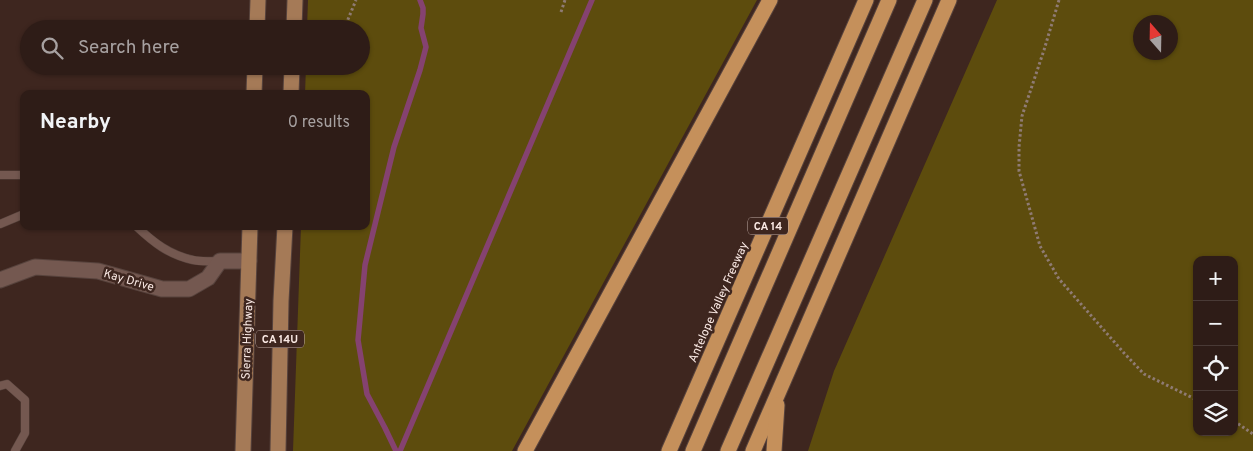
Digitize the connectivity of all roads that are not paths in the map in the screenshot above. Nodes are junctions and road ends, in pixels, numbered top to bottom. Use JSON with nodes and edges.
{"nodes":[{"id":1,"x":258,"y":0,"type":"edge"},
{"id":2,"x":295,"y":0,"type":"edge"},
{"id":3,"x":770,"y":0,"type":"edge"},
{"id":4,"x":866,"y":0,"type":"edge"},
{"id":5,"x":889,"y":0,"type":"edge"},
{"id":6,"x":925,"y":0,"type":"edge"},
{"id":7,"x":949,"y":0,"type":"edge"},
{"id":8,"x":257,"y":20,"type":"edge"},
{"id":9,"x":294,"y":20,"type":"edge"},
{"id":10,"x":255,"y":75,"type":"edge"},
{"id":11,"x":292,"y":75,"type":"edge"},
{"id":12,"x":254,"y":90,"type":"edge"},
{"id":13,"x":291,"y":90,"type":"edge"},
{"id":14,"x":20,"y":174,"type":"edge"},
{"id":15,"x":0,"y":175,"type":"edge"},
{"id":16,"x":20,"y":216,"type":"edge"},
{"id":17,"x":0,"y":224,"type":"edge"},
{"id":18,"x":140,"y":230,"type":"edge"},
{"id":19,"x":250,"y":230,"type":"edge"},
{"id":20,"x":284,"y":230,"type":"edge"},
{"id":21,"x":220,"y":261,"type":"junction"},
{"id":22,"x":249,"y":261,"type":"junction"},
{"id":23,"x":0,"y":280,"type":"edge"},
{"id":24,"x":0,"y":386,"type":"edge"},
{"id":25,"x":778,"y":394,"type":"junction"},
{"id":26,"x":15,"y":451,"type":"edge"},
{"id":27,"x":243,"y":451,"type":"edge"},
{"id":28,"x":278,"y":451,"type":"edge"},
{"id":29,"x":525,"y":451,"type":"edge"},
{"id":30,"x":669,"y":451,"type":"edge"},
{"id":31,"x":693,"y":451,"type":"edge"},
{"id":32,"x":728,"y":451,"type":"edge"},
{"id":33,"x":753,"y":451,"type":"edge"},
{"id":34,"x":774,"y":451,"type":"edge"}],
"edges":[{"from":1,"to":8,"type":"main road"},
{"from":2,"to":9,"type":"main road"},
{"from":3,"to":29,"type":"highway"},
{"from":4,"to":30,"type":"highway","name":"Antelope Valley Freeway","number":"CA 14"},
{"from":5,"to":31,"type":"highway"},
{"from":6,"to":32,"type":"highway"},
{"from":7,"to":25,"type":"highway"},
{"from":10,"to":12,"type":"main road"},
{"from":11,"to":13,"type":"main road"},
{"from":14,"to":15,"type":"lane"},
{"from":16,"to":17,"type":"lane"},
{"from":18,"to":21,"type":"lane"},
{"from":19,"to":22,"type":"main road","name":"Sierra Highway","number":"CA 14U"},
{"from":20,"to":28,"type":"main road","number":"CA 14U"},
{"from":21,"to":22,"type":"street"},
{"from":21,"to":23,"type":"street","name":"Kay Drive"},
{"from":22,"to":27,"type":"main road","name":"Sierra Highway","number":"CA 14U"},
{"from":24,"to":26,"type":"lane"},
{"from":25,"to":33,"type":"highway"},
{"from":25,"to":34,"type":"highway"}]}
